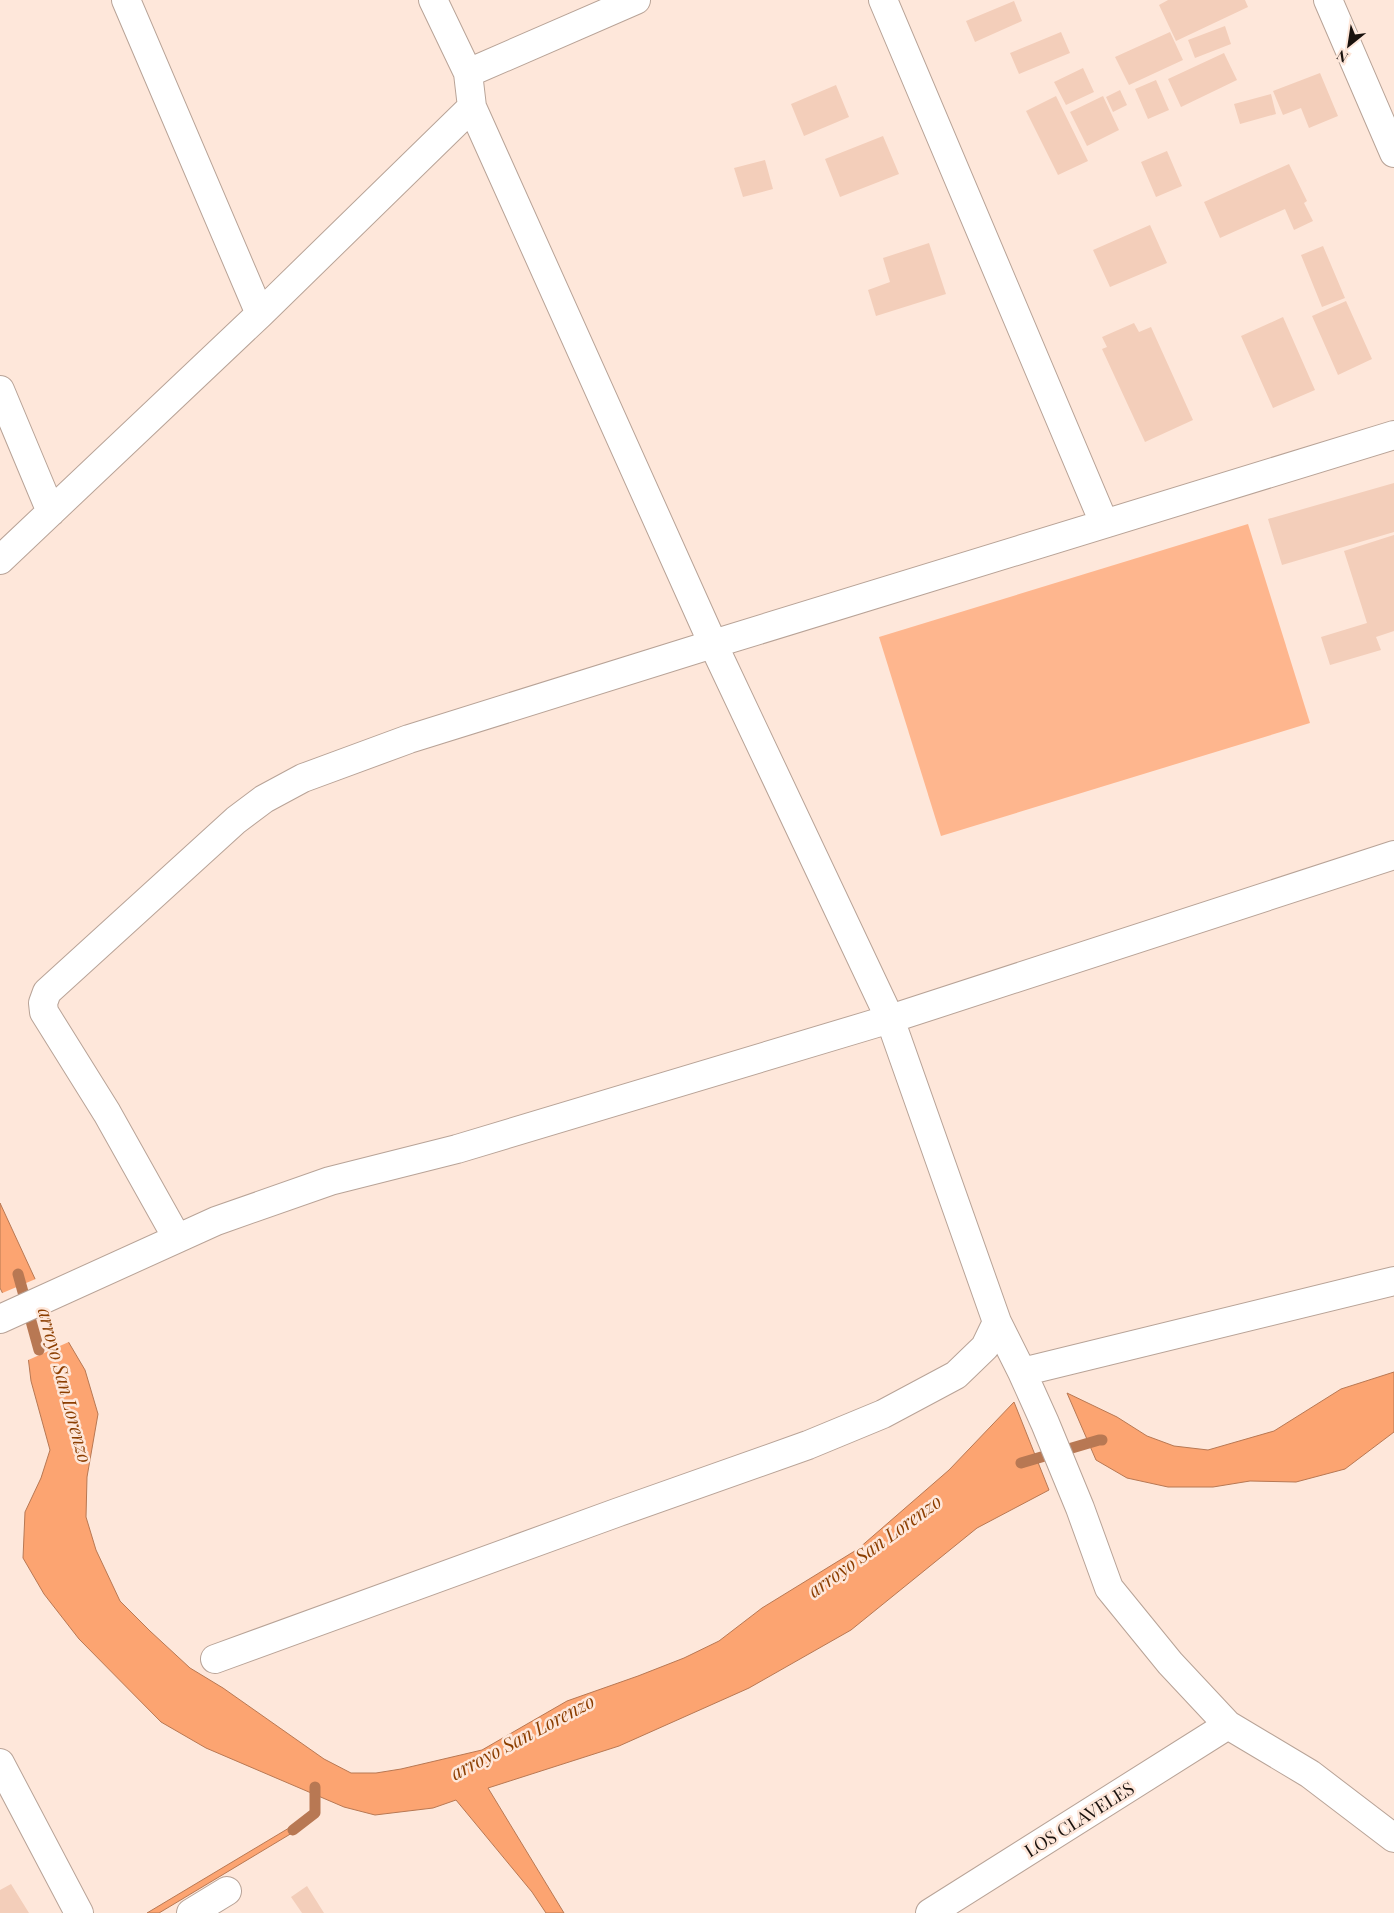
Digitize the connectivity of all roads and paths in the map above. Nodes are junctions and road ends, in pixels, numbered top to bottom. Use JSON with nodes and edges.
{"nodes":[{"id":1,"x":126,"y":0,"type":"edge"},
{"id":2,"x":433,"y":0,"type":"edge"},
{"id":3,"x":636,"y":0,"type":"edge"},
{"id":4,"x":884,"y":0,"type":"edge"},
{"id":5,"x":1328,"y":0,"type":"edge"},
{"id":6,"x":468,"y":73,"type":"junction"},
{"id":7,"x":472,"y":107,"type":"junction"},
{"id":8,"x":1394,"y":152,"type":"edge"},
{"id":9,"x":260,"y":314,"type":"junction"},
{"id":10,"x":0,"y":390,"type":"edge"},
{"id":11,"x":1394,"y":435,"type":"edge"},
{"id":12,"x":51,"y":512,"type":"junction"},
{"id":13,"x":1104,"y":523,"type":"junction"},
{"id":14,"x":0,"y":560,"type":"edge"},
{"id":15,"x":713,"y":644,"type":"junction"},
{"id":16,"x":1394,"y":855,"type":"edge"},
{"id":17,"x":890,"y":1019,"type":"junction"},
{"id":18,"x":177,"y":1238,"type":"junction"},
{"id":19,"x":1394,"y":1281,"type":"edge"},
{"id":20,"x":0,"y":1319,"type":"edge"},
{"id":21,"x":997,"y":1322,"type":"junction"},
{"id":22,"x":1022,"y":1372,"type":"junction"},
{"id":23,"x":215,"y":1660,"type":"dead end"},
{"id":24,"x":1228,"y":1725,"type":"junction"},
{"id":25,"x":0,"y":1764,"type":"edge"},
{"id":26,"x":1394,"y":1838,"type":"edge"},
{"id":27,"x":228,"y":1891,"type":"dead end"},
{"id":28,"x":79,"y":1913,"type":"edge"},
{"id":29,"x":190,"y":1913,"type":"edge"},
{"id":30,"x":930,"y":1913,"type":"edge"}],
"edges":[{"from":1,"to":9,"type":"street"},
{"from":2,"to":6,"type":"street"},
{"from":3,"to":6,"type":"street"},
{"from":4,"to":13,"type":"street"},
{"from":5,"to":8,"type":"street"},
{"from":6,"to":7,"type":"street"},
{"from":7,"to":9,"type":"street"},
{"from":7,"to":15,"type":"street"},
{"from":9,"to":12,"type":"street"},
{"from":10,"to":12,"type":"street"},
{"from":11,"to":13,"type":"street"},
{"from":12,"to":14,"type":"street"},
{"from":13,"to":15,"type":"street"},
{"from":15,"to":17,"type":"street"},
{"from":15,"to":18,"type":"street"},
{"from":16,"to":17,"type":"street"},
{"from":17,"to":18,"type":"street"},
{"from":17,"to":21,"type":"street"},
{"from":18,"to":20,"type":"street"},
{"from":19,"to":22,"type":"street"},
{"from":21,"to":22,"type":"street"},
{"from":21,"to":23,"type":"street"},
{"from":22,"to":24,"type":"street"},
{"from":24,"to":26,"type":"street"},
{"from":24,"to":30,"type":"street","name":"LOS CLAVELES"},
{"from":25,"to":28,"type":"street"},
{"from":27,"to":29,"type":"street"}]}
